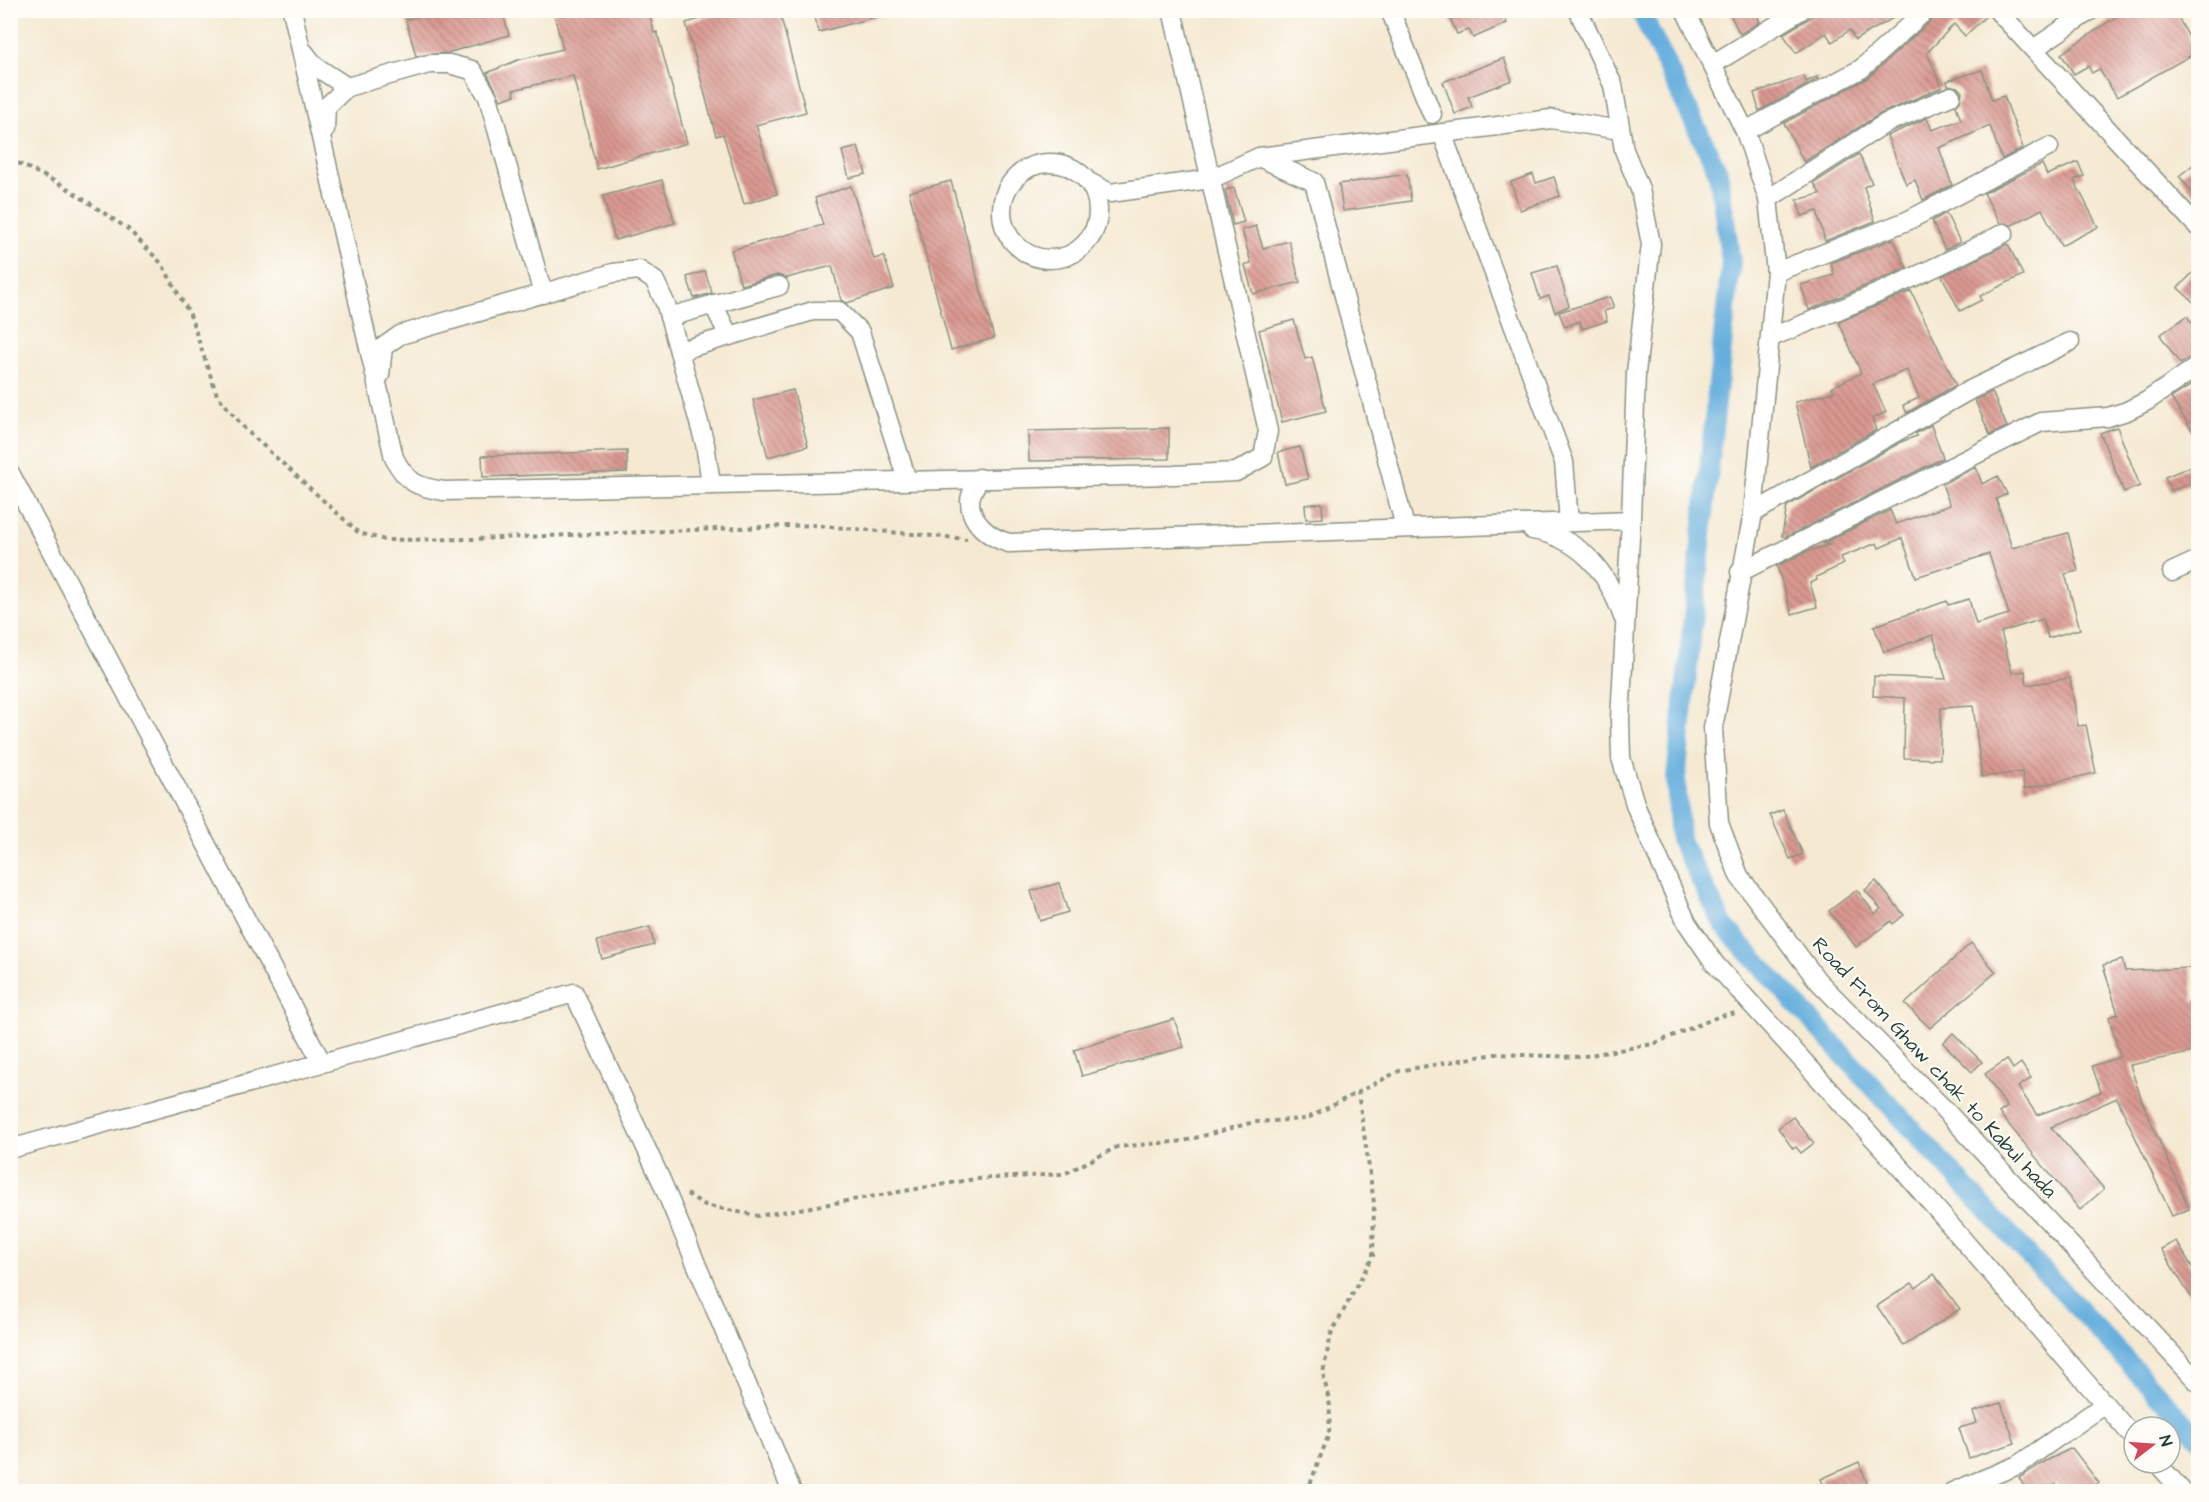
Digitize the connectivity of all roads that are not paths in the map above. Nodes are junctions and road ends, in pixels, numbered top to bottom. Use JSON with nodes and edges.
{"nodes":[{"id":1,"x":292,"y":10,"type":"edge"},
{"id":2,"x":1172,"y":10,"type":"edge"},
{"id":3,"x":1390,"y":10,"type":"edge"},
{"id":4,"x":1578,"y":10,"type":"edge"},
{"id":5,"x":1685,"y":10,"type":"edge"},
{"id":6,"x":1801,"y":10,"type":"edge"},
{"id":7,"x":1926,"y":10,"type":"edge"},
{"id":8,"x":1997,"y":10,"type":"edge"},
{"id":9,"x":2091,"y":10,"type":"edge"},
{"id":10,"x":301,"y":48,"type":"junction"},
{"id":11,"x":2035,"y":48,"type":"junction"},
{"id":12,"x":1713,"y":64,"type":"junction"},
{"id":13,"x":347,"y":87,"type":"junction"},
{"id":14,"x":1951,"y":96,"type":"dead end"},
{"id":15,"x":1432,"y":114,"type":"dead end"},
{"id":16,"x":1620,"y":130,"type":"junction"},
{"id":17,"x":1745,"y":131,"type":"junction"},
{"id":18,"x":1442,"y":134,"type":"junction"},
{"id":19,"x":2049,"y":147,"type":"dead end"},
{"id":20,"x":324,"y":150,"type":"junction"},
{"id":21,"x":1259,"y":157,"type":"junction"},
{"id":22,"x":1211,"y":179,"type":"junction"},
{"id":23,"x":1089,"y":182,"type":"junction"},
{"id":24,"x":1110,"y":193,"type":"junction"},
{"id":25,"x":1768,"y":199,"type":"junction"},
{"id":26,"x":1098,"y":218,"type":"junction"},
{"id":27,"x":2199,"y":227,"type":"edge"},
{"id":28,"x":2004,"y":233,"type":"dead end"},
{"id":29,"x":1776,"y":272,"type":"junction"},
{"id":30,"x":780,"y":286,"type":"dead end"},
{"id":31,"x":543,"y":294,"type":"junction"},
{"id":32,"x":713,"y":304,"type":"junction"},
{"id":33,"x":669,"y":317,"type":"junction"},
{"id":34,"x":362,"y":318,"type":"junction"},
{"id":35,"x":400,"y":335,"type":"junction"},
{"id":36,"x":729,"y":336,"type":"junction"},
{"id":37,"x":1771,"y":337,"type":"junction"},
{"id":38,"x":2070,"y":342,"type":"dead end"},
{"id":39,"x":679,"y":351,"type":"junction"},
{"id":40,"x":2199,"y":366,"type":"edge"},
{"id":41,"x":379,"y":390,"type":"junction"},
{"id":42,"x":10,"y":473,"type":"edge"},
{"id":43,"x":979,"y":478,"type":"junction"},
{"id":44,"x":907,"y":480,"type":"junction"},
{"id":45,"x":711,"y":483,"type":"junction"},
{"id":46,"x":1753,"y":513,"type":"junction"},
{"id":47,"x":1631,"y":520,"type":"junction"},
{"id":48,"x":1569,"y":522,"type":"junction"},
{"id":49,"x":1501,"y":525,"type":"junction"},
{"id":50,"x":1405,"y":527,"type":"junction"},
{"id":51,"x":2199,"y":560,"type":"edge"},
{"id":52,"x":1740,"y":572,"type":"junction"},
{"id":53,"x":2172,"y":572,"type":"dead end"},
{"id":54,"x":1624,"y":622,"type":"junction"},
{"id":55,"x":322,"y":1063,"type":"junction"},
{"id":56,"x":10,"y":1149,"type":"edge"},
{"id":57,"x":2199,"y":1382,"type":"edge"},
{"id":58,"x":2104,"y":1405,"type":"junction"},
{"id":59,"x":2122,"y":1425,"type":"edge"},
{"id":60,"x":2168,"y":1475,"type":"edge"},
{"id":61,"x":792,"y":1491,"type":"edge"},
{"id":62,"x":1952,"y":1491,"type":"edge"},
{"id":63,"x":2183,"y":1491,"type":"edge"}],
"edges":[{"from":1,"to":10,"type":"street"},
{"from":2,"to":22,"type":"street"},
{"from":3,"to":15,"type":"street"},
{"from":4,"to":16,"type":"street"},
{"from":5,"to":12,"type":"street","name":"Road From Ghaw chak to Kabul hada"},
{"from":6,"to":12,"type":"street"},
{"from":7,"to":17,"type":"street"},
{"from":8,"to":11,"type":"street"},
{"from":9,"to":11,"type":"street"},
{"from":10,"to":13,"type":"street"},
{"from":10,"to":20,"type":"street"},
{"from":11,"to":27,"type":"street"},
{"from":12,"to":17,"type":"street","name":"Road From Ghaw chak to Kabul hada"},
{"from":13,"to":20,"type":"street"},
{"from":13,"to":31,"type":"street"},
{"from":14,"to":25,"type":"street"},
{"from":16,"to":18,"type":"street"},
{"from":16,"to":47,"type":"street"},
{"from":17,"to":25,"type":"street","name":"Road From Ghaw chak to Kabul hada"},
{"from":18,"to":21,"type":"street"},
{"from":18,"to":48,"type":"street"},
{"from":19,"to":29,"type":"street"},
{"from":20,"to":34,"type":"street"},
{"from":21,"to":22,"type":"street"},
{"from":21,"to":50,"type":"street"},
{"from":22,"to":24,"type":"street"},
{"from":22,"to":43,"type":"street"},
{"from":23,"to":24,"type":"street"},
{"from":23,"to":26,"type":"street"},
{"from":23,"to":26,"type":"street"},
{"from":24,"to":26,"type":"street"},
{"from":25,"to":29,"type":"street","name":"Road From Ghaw chak to Kabul hada"},
{"from":28,"to":37,"type":"street"},
{"from":29,"to":37,"type":"street","name":"Road From Ghaw chak to Kabul hada"},
{"from":30,"to":32,"type":"street"},
{"from":31,"to":33,"type":"street"},
{"from":31,"to":35,"type":"street"},
{"from":32,"to":33,"type":"street"},
{"from":32,"to":36,"type":"street"},
{"from":33,"to":39,"type":"street"},
{"from":34,"to":35,"type":"street"},
{"from":34,"to":41,"type":"street"},
{"from":35,"to":41,"type":"street"},
{"from":36,"to":39,"type":"street"},
{"from":36,"to":44,"type":"street"},
{"from":37,"to":46,"type":"street","name":"Road From Ghaw chak to Kabul hada"},
{"from":38,"to":46,"type":"street"},
{"from":39,"to":45,"type":"street"},
{"from":40,"to":52,"type":"street"},
{"from":41,"to":45,"type":"street"},
{"from":42,"to":55,"type":"street"},
{"from":43,"to":44,"type":"street"},
{"from":43,"to":50,"type":"street"},
{"from":44,"to":45,"type":"street"},
{"from":46,"to":52,"type":"street","name":"Road From Ghaw chak to Kabul hada"},
{"from":47,"to":48,"type":"street"},
{"from":47,"to":54,"type":"street"},
{"from":48,"to":49,"type":"street"},
{"from":49,"to":50,"type":"street"},
{"from":49,"to":54,"type":"street"},
{"from":51,"to":53,"type":"street"},
{"from":52,"to":57,"type":"street","name":"Road From Ghaw chak to Kabul hada"},
{"from":54,"to":58,"type":"street"},
{"from":55,"to":56,"type":"street"},
{"from":55,"to":61,"type":"street"},
{"from":58,"to":59,"type":"street"},
{"from":58,"to":62,"type":"street"},
{"from":60,"to":63,"type":"street"}]}
